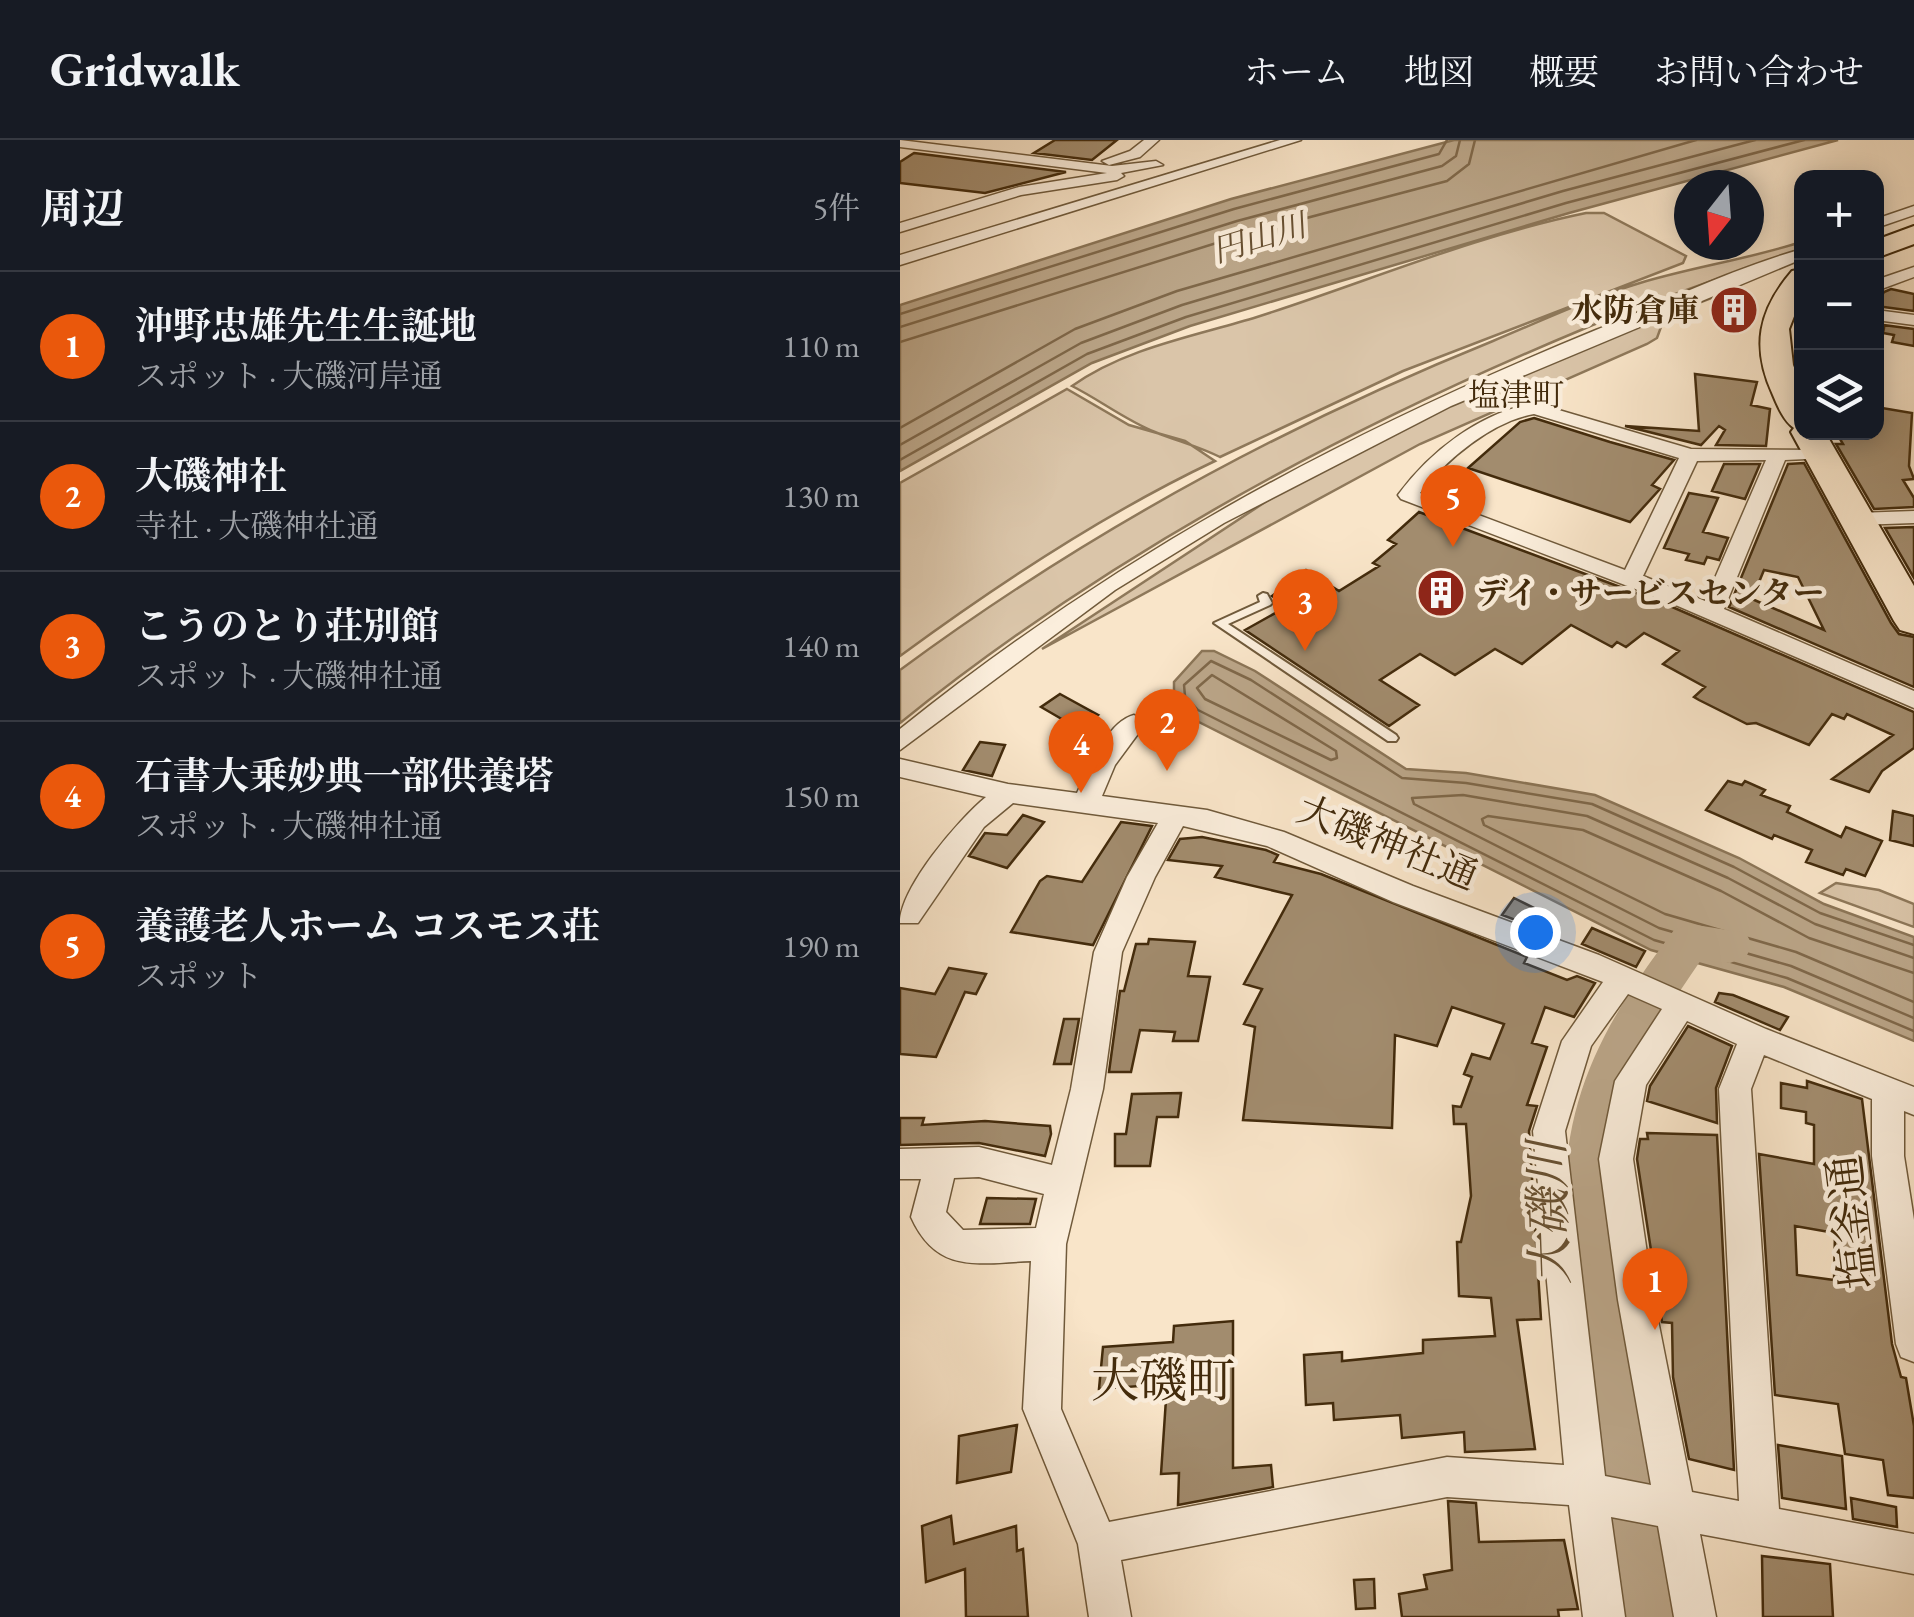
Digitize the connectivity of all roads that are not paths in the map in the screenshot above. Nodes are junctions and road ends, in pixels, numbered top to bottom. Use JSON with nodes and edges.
{"nodes":[{"id":1,"x":1152,"y":140,"type":"edge"},
{"id":2,"x":1262,"y":140,"type":"edge"},
{"id":3,"x":1294,"y":140,"type":"edge"},
{"id":4,"x":900,"y":143,"type":"edge"},
{"id":5,"x":1093,"y":166,"type":"junction"},
{"id":6,"x":1127,"y":170,"type":"junction"},
{"id":7,"x":1914,"y":210,"type":"edge"},
{"id":8,"x":1884,"y":221,"type":"edge"},
{"id":9,"x":1914,"y":223,"type":"edge"},
{"id":10,"x":900,"y":228,"type":"edge"},
{"id":11,"x":1914,"y":234,"type":"edge"},
{"id":12,"x":1884,"y":236,"type":"edge"},
{"id":13,"x":1884,"y":247,"type":"edge"},
{"id":14,"x":1794,"y":256,"type":"edge"},
{"id":15,"x":900,"y":260,"type":"edge"},
{"id":16,"x":1914,"y":272,"type":"edge"},
{"id":17,"x":1884,"y":283,"type":"edge"},
{"id":18,"x":1794,"y":287,"type":"edge"},
{"id":19,"x":1794,"y":308,"type":"edge"},
{"id":20,"x":1884,"y":315,"type":"edge"},
{"id":21,"x":1914,"y":320,"type":"edge"},
{"id":22,"x":1789,"y":381,"type":"edge"},
{"id":23,"x":1814,"y":443,"type":"edge"},
{"id":24,"x":1690,"y":455,"type":"junction"},
{"id":25,"x":1777,"y":456,"type":"junction"},
{"id":26,"x":1914,"y":517,"type":"edge"},
{"id":27,"x":1857,"y":519,"type":"junction"},
{"id":28,"x":1632,"y":579,"type":"junction"},
{"id":29,"x":1263,"y":596,"type":"dead end"},
{"id":30,"x":1712,"y":612,"type":"junction"},
{"id":31,"x":1914,"y":621,"type":"edge"},
{"id":32,"x":1914,"y":700,"type":"edge"},
{"id":33,"x":1134,"y":723,"type":"dead end"},
{"id":34,"x":1392,"y":738,"type":"dead end"},
{"id":35,"x":900,"y":742,"type":"edge"},
{"id":36,"x":900,"y":768,"type":"edge"},
{"id":37,"x":1008,"y":793,"type":"junction"},
{"id":38,"x":1086,"y":803,"type":"junction"},
{"id":39,"x":1174,"y":817,"type":"junction"},
{"id":40,"x":908,"y":914,"type":"dead end"},
{"id":41,"x":1626,"y":983,"type":"junction"},
{"id":42,"x":1682,"y":1006,"type":"junction"},
{"id":43,"x":1755,"y":1038,"type":"junction"},
{"id":44,"x":1901,"y":1095,"type":"edge"},
{"id":45,"x":942,"y":1163,"type":"junction"},
{"id":46,"x":900,"y":1164,"type":"edge"},
{"id":47,"x":1065,"y":1184,"type":"junction"},
{"id":48,"x":1049,"y":1244,"type":"junction"},
{"id":49,"x":1914,"y":1344,"type":"edge"},
{"id":50,"x":1588,"y":1490,"type":"junction"},
{"id":51,"x":1675,"y":1507,"type":"junction"},
{"id":52,"x":1760,"y":1526,"type":"junction"},
{"id":53,"x":1098,"y":1544,"type":"junction"},
{"id":54,"x":1914,"y":1554,"type":"edge"},
{"id":55,"x":1110,"y":1617,"type":"edge"},
{"id":56,"x":1604,"y":1617,"type":"edge"},
{"id":57,"x":1695,"y":1617,"type":"edge"}],
"edges":[{"from":1,"to":5,"type":"street"},
{"from":2,"to":6,"type":"street"},
{"from":3,"to":15,"type":"street"},
{"from":4,"to":5,"type":"street"},
{"from":5,"to":6,"type":"street"},
{"from":6,"to":10,"type":"street"},
{"from":7,"to":8,"type":"street"},
{"from":9,"to":12,"type":"highway"},
{"from":11,"to":13,"type":"highway"},
{"from":14,"to":35,"type":"street"},
{"from":16,"to":17,"type":"street"},
{"from":18,"to":22,"type":"highway"},
{"from":19,"to":22,"type":"highway"},
{"from":20,"to":21,"type":"street"},
{"from":23,"to":25,"type":"street"},
{"from":23,"to":27,"type":"highway"},
{"from":24,"to":25,"type":"street"},
{"from":24,"to":28,"type":"street"},
{"from":24,"to":28,"type":"street"},
{"from":25,"to":30,"type":"street"},
{"from":26,"to":27,"type":"street"},
{"from":27,"to":31,"type":"highway"},
{"from":28,"to":30,"type":"street"},
{"from":29,"to":34,"type":"lane"},
{"from":30,"to":32,"type":"street"},
{"from":33,"to":38,"type":"street"},
{"from":36,"to":37,"type":"street","name":"大磯神社通"},
{"from":37,"to":38,"type":"street","name":"大磯神社通"},
{"from":37,"to":40,"type":"street"},
{"from":38,"to":39,"type":"street","name":"大磯神社通"},
{"from":39,"to":41,"type":"street","name":"大磯神社通"},
{"from":39,"to":47,"type":"street"},
{"from":41,"to":42,"type":"street","name":"大磯神社通"},
{"from":41,"to":50,"type":"street"},
{"from":42,"to":43,"type":"street"},
{"from":42,"to":51,"type":"street"},
{"from":43,"to":44,"type":"street"},
{"from":43,"to":52,"type":"street"},
{"from":44,"to":49,"type":"street","name":"塩釜通"},
{"from":45,"to":46,"type":"street"},
{"from":45,"to":47,"type":"street"},
{"from":45,"to":48,"type":"street"},
{"from":47,"to":48,"type":"street"},
{"from":48,"to":53,"type":"street"},
{"from":50,"to":51,"type":"street"},
{"from":50,"to":53,"type":"street"},
{"from":50,"to":56,"type":"street"},
{"from":51,"to":52,"type":"street"},
{"from":51,"to":57,"type":"street"},
{"from":52,"to":54,"type":"street"},
{"from":53,"to":55,"type":"street"}]}
